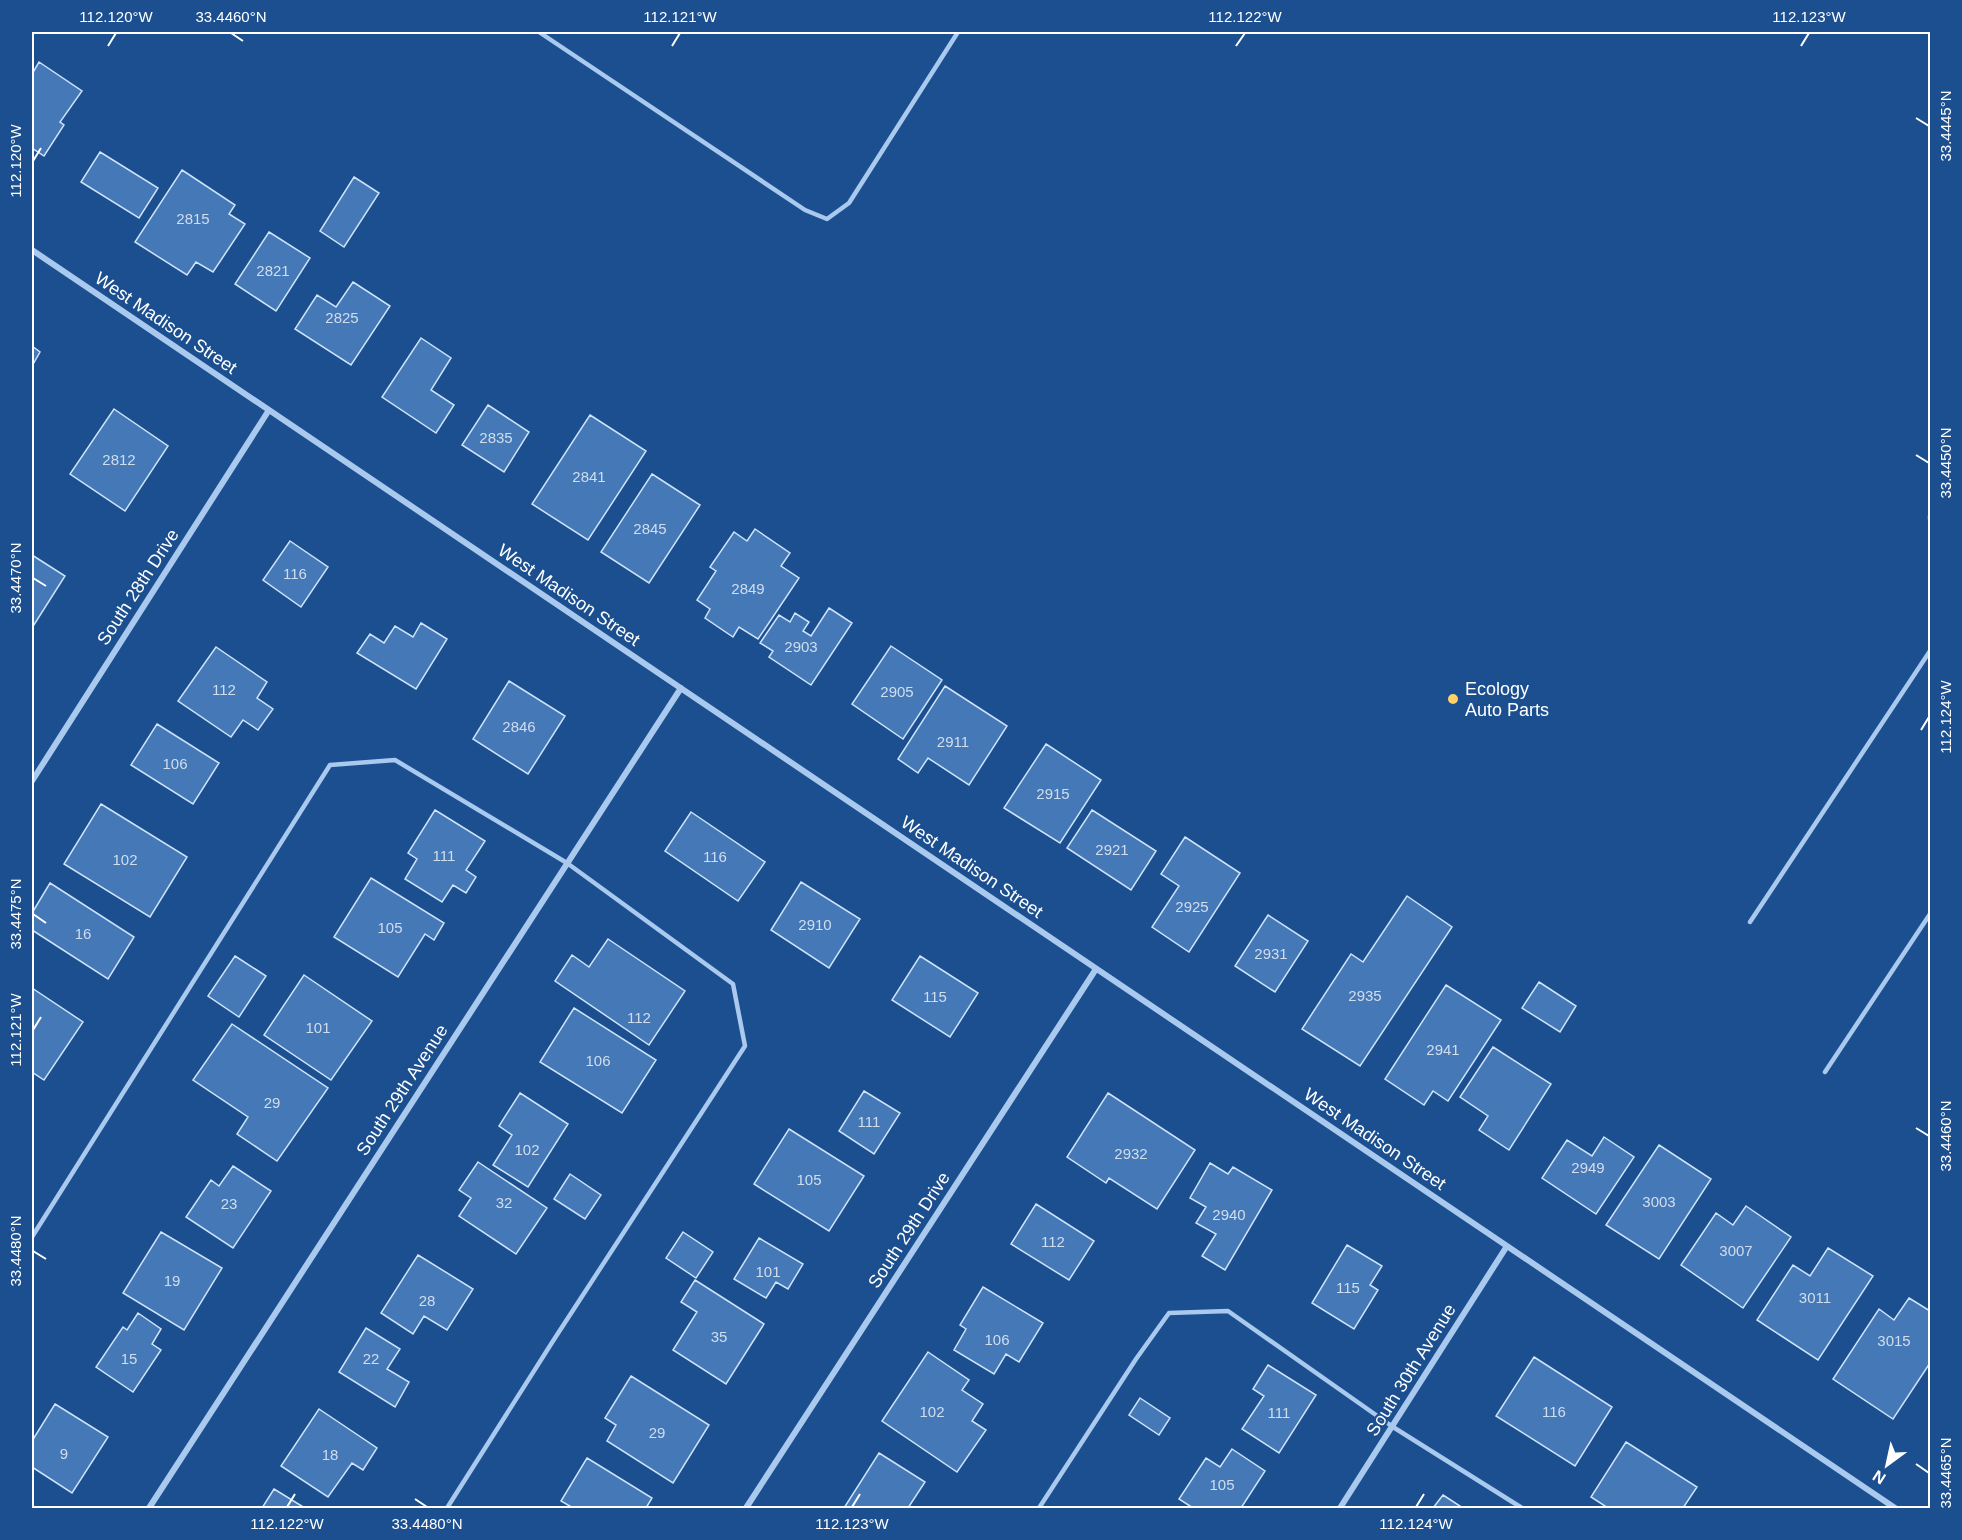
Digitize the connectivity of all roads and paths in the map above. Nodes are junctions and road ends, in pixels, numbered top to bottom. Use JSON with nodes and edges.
{"nodes":[{"id":1,"x":539,"y":32,"type":"edge"},
{"id":2,"x":958,"y":32,"type":"edge"},
{"id":3,"x":32,"y":250,"type":"edge"},
{"id":4,"x":269,"y":410,"type":"junction"},
{"id":5,"x":1930,"y":651,"type":"edge"},
{"id":6,"x":681,"y":688,"type":"junction"},
{"id":7,"x":32,"y":781,"type":"edge"},
{"id":8,"x":567,"y":863,"type":"junction"},
{"id":9,"x":1930,"y":914,"type":"edge"},
{"id":10,"x":1750,"y":922,"type":"dead end"},
{"id":11,"x":1096,"y":969,"type":"junction"},
{"id":12,"x":1825,"y":1072,"type":"dead end"},
{"id":13,"x":32,"y":1237,"type":"edge"},
{"id":14,"x":1507,"y":1246,"type":"junction"},
{"id":15,"x":1393,"y":1427,"type":"junction"},
{"id":16,"x":149,"y":1509,"type":"edge"},
{"id":17,"x":447,"y":1509,"type":"edge"},
{"id":18,"x":746,"y":1509,"type":"edge"},
{"id":19,"x":1040,"y":1509,"type":"edge"},
{"id":20,"x":1340,"y":1509,"type":"edge"},
{"id":21,"x":1522,"y":1509,"type":"edge"},
{"id":22,"x":1895,"y":1509,"type":"edge"}],
"edges":[{"from":1,"to":2,"type":"lane"},
{"from":3,"to":4,"type":"street","name":"West Madison Street"},
{"from":4,"to":6,"type":"street","name":"West Madison Street"},
{"from":4,"to":7,"type":"street","name":"South 28th Drive"},
{"from":5,"to":10,"type":"lane"},
{"from":6,"to":8,"type":"street","name":"South 29th Avenue"},
{"from":6,"to":11,"type":"street","name":"West Madison Street"},
{"from":8,"to":13,"type":"lane"},
{"from":8,"to":16,"type":"street","name":"South 29th Avenue"},
{"from":8,"to":17,"type":"lane"},
{"from":9,"to":12,"type":"lane"},
{"from":11,"to":14,"type":"street","name":"West Madison Street"},
{"from":11,"to":18,"type":"street","name":"South 29th Drive"},
{"from":14,"to":15,"type":"street","name":"South 30th Avenue"},
{"from":14,"to":22,"type":"street","name":"West Madison Street"},
{"from":15,"to":19,"type":"lane"},
{"from":15,"to":20,"type":"street","name":"South 30th Avenue"},
{"from":15,"to":21,"type":"lane"}]}
